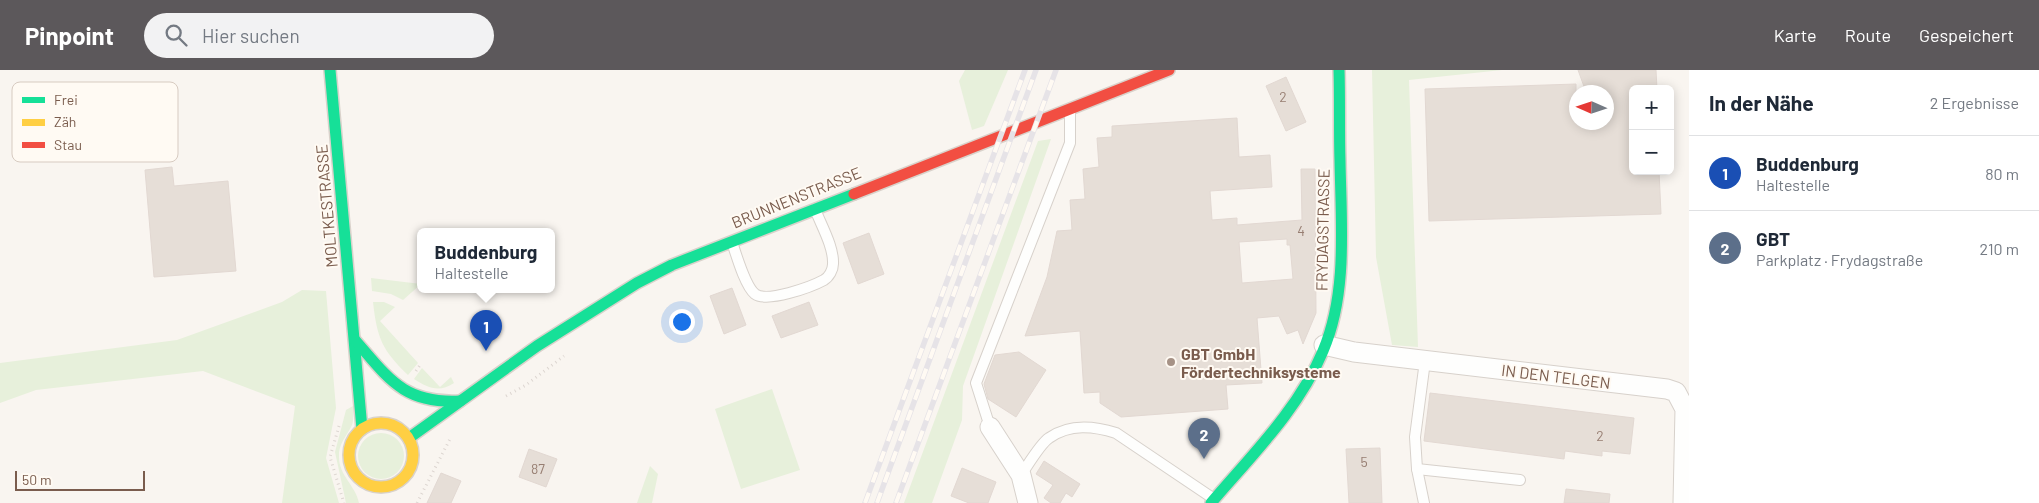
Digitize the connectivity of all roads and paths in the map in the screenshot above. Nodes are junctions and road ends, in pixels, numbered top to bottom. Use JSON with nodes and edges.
{"nodes":[{"id":1,"x":330,"y":70,"type":"edge"},
{"id":2,"x":1169,"y":70,"type":"edge"},
{"id":3,"x":1339,"y":70,"type":"edge"},
{"id":4,"x":1070,"y":109,"type":"junction"},
{"id":5,"x":815,"y":208,"type":"junction"},
{"id":6,"x":731,"y":241,"type":"junction"},
{"id":7,"x":355,"y":340,"type":"junction"},
{"id":8,"x":1324,"y":345,"type":"junction"},
{"id":9,"x":1425,"y":361,"type":"junction"},
{"id":10,"x":369,"y":380,"type":"dead end"},
{"id":11,"x":460,"y":400,"type":"junction"},
{"id":12,"x":990,"y":428,"type":"joint"},
{"id":13,"x":362,"y":429,"type":"junction"},
{"id":14,"x":409,"y":438,"type":"junction"},
{"id":15,"x":448,"y":440,"type":"dead end"},
{"id":16,"x":1417,"y":470,"type":"junction"},
{"id":17,"x":1021,"y":475,"type":"junction"},
{"id":18,"x":1520,"y":480,"type":"dead end"},
{"id":19,"x":390,"y":487,"type":"junction"},
{"id":20,"x":1213,"y":501,"type":"edge"},
{"id":21,"x":385,"y":503,"type":"edge"},
{"id":22,"x":417,"y":503,"type":"edge"},
{"id":23,"x":1028,"y":503,"type":"edge"},
{"id":24,"x":1424,"y":503,"type":"edge"},
{"id":25,"x":1683,"y":503,"type":"edge"}],
"edges":[{"from":1,"to":7,"type":"street","name":"MOLTKESTRASSE"},
{"from":2,"to":4,"type":"street","name":"BRUNNENSTRASSE"},
{"from":3,"to":8,"type":"street","name":"FRYDAGSTRASSE"},
{"from":4,"to":5,"type":"street","name":"BRUNNENSTRASSE"},
{"from":4,"to":12,"type":"lane"},
{"from":5,"to":6,"type":"street","name":"BRUNNENSTRASSE"},
{"from":5,"to":6,"type":"lane"},
{"from":6,"to":11,"type":"street","name":"BRUNNENSTRASSE"},
{"from":7,"to":10,"type":"street","name":"MOLTKESTRASSE"},
{"from":7,"to":11,"type":"street","name":"BRUNNENSTRASSE"},
{"from":7,"to":13,"type":"street","name":"MOLTKESTRASSE"},
{"from":8,"to":9,"type":"street","name":"IN DEN TELGEN"},
{"from":8,"to":20,"type":"street","name":"FRYDAGSTRASSE"},
{"from":9,"to":16,"type":"lane"},
{"from":9,"to":25,"type":"street","name":"IN DEN TELGEN"},
{"from":11,"to":14,"type":"street","name":"BRUNNENSTRASSE"},
{"from":12,"to":17,"type":"street"},
{"from":13,"to":14,"type":"street"},
{"from":13,"to":19,"type":"street"},
{"from":14,"to":19,"type":"street"},
{"from":15,"to":22,"type":"path"},
{"from":16,"to":18,"type":"lane"},
{"from":16,"to":24,"type":"lane"},
{"from":17,"to":20,"type":"lane"},
{"from":17,"to":23,"type":"street"},
{"from":19,"to":21,"type":"street"}]}
